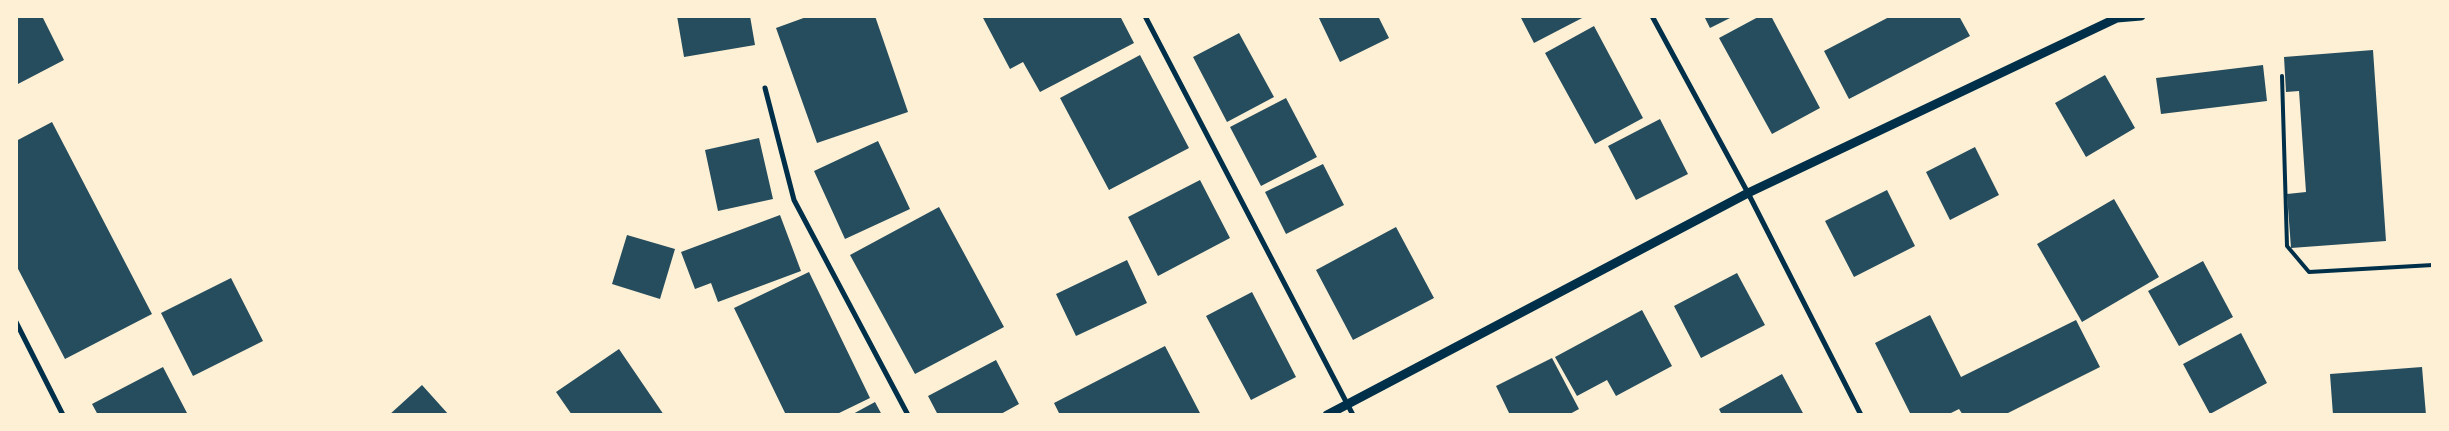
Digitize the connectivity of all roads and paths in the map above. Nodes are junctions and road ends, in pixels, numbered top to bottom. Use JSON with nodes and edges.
{"nodes":[{"id":1,"x":1145,"y":16,"type":"edge"},
{"id":2,"x":1652,"y":16,"type":"edge"},
{"id":3,"x":2141,"y":16,"type":"edge"},
{"id":4,"x":2117,"y":17,"type":"edge"},
{"id":5,"x":2282,"y":76,"type":"dead end"},
{"id":6,"x":765,"y":88,"type":"dead end"},
{"id":7,"x":1748,"y":192,"type":"junction"},
{"id":8,"x":2433,"y":265,"type":"edge"},
{"id":9,"x":16,"y":322,"type":"edge"},
{"id":10,"x":1348,"y":403,"type":"junction"},
{"id":11,"x":63,"y":415,"type":"edge"},
{"id":12,"x":908,"y":415,"type":"edge"},
{"id":13,"x":1326,"y":415,"type":"edge"},
{"id":14,"x":1354,"y":415,"type":"edge"},
{"id":15,"x":1861,"y":415,"type":"edge"}],
"edges":[{"from":1,"to":10,"type":"street"},
{"from":2,"to":7,"type":"street"},
{"from":3,"to":4,"type":"street"},
{"from":4,"to":7,"type":"street"},
{"from":5,"to":8,"type":"lane"},
{"from":6,"to":12,"type":"street"},
{"from":7,"to":10,"type":"street"},
{"from":7,"to":15,"type":"street"},
{"from":9,"to":11,"type":"street"},
{"from":10,"to":13,"type":"street"},
{"from":10,"to":14,"type":"street"}]}
